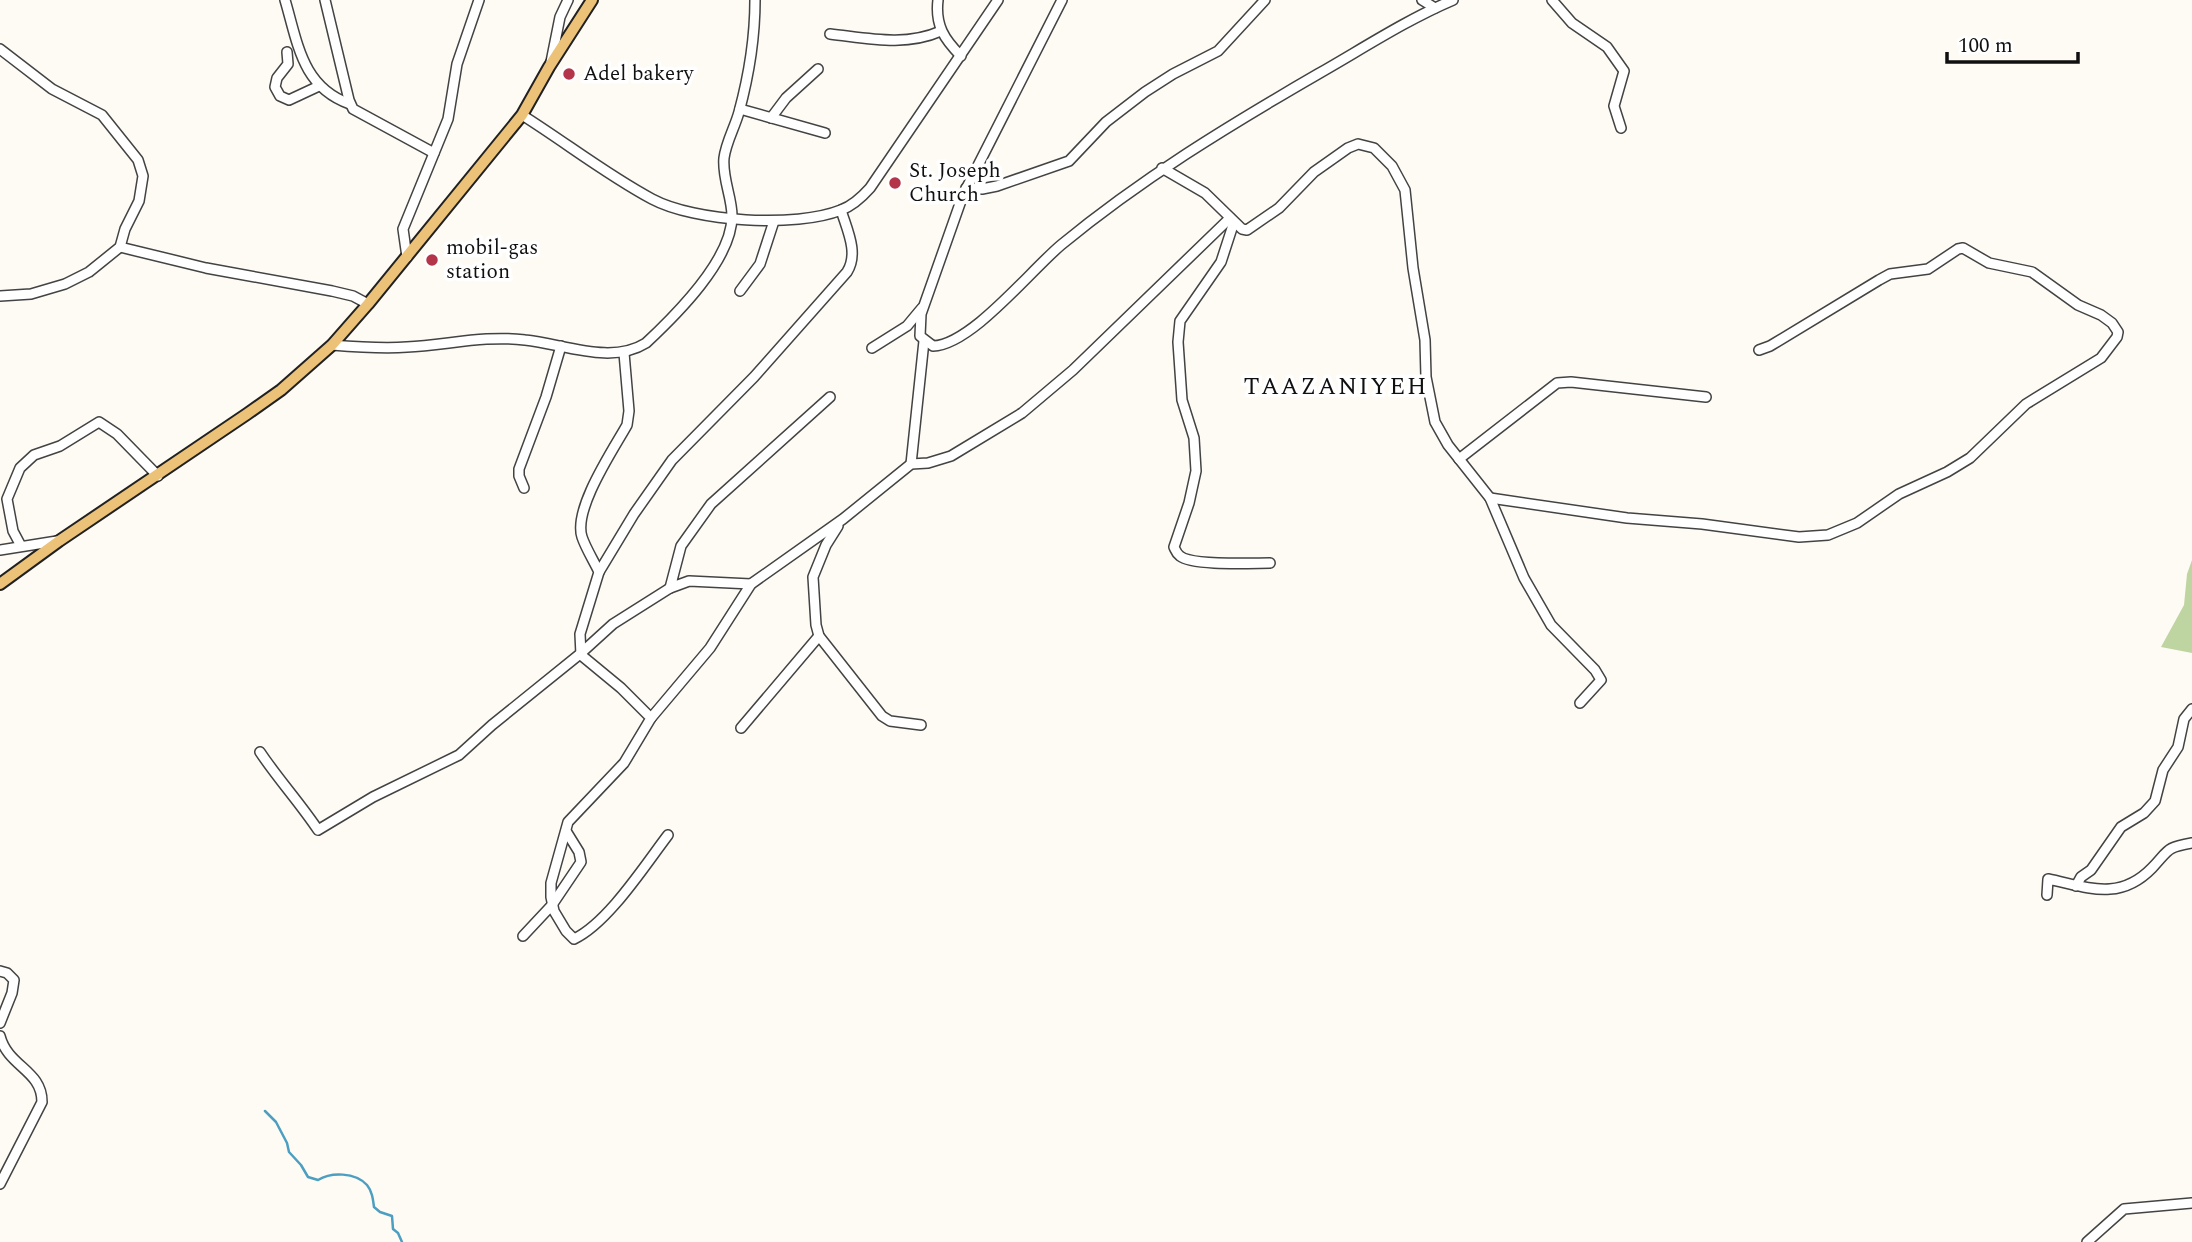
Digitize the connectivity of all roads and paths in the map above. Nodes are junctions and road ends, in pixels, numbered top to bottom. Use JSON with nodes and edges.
{"nodes":[{"id":1,"x":285,"y":0,"type":"edge"},
{"id":2,"x":325,"y":0,"type":"edge"},
{"id":3,"x":479,"y":0,"type":"edge"},
{"id":4,"x":568,"y":0,"type":"edge"},
{"id":5,"x":592,"y":0,"type":"edge"},
{"id":6,"x":755,"y":0,"type":"edge"},
{"id":7,"x":938,"y":0,"type":"edge"},
{"id":8,"x":999,"y":0,"type":"edge"},
{"id":9,"x":1062,"y":0,"type":"edge"},
{"id":10,"x":1265,"y":0,"type":"edge"},
{"id":11,"x":1422,"y":0,"type":"edge"},
{"id":12,"x":1453,"y":0,"type":"edge"},
{"id":13,"x":1552,"y":0,"type":"edge"},
{"id":14,"x":1435,"y":8,"type":"junction"},
{"id":15,"x":941,"y":31,"type":"junction"},
{"id":16,"x":830,"y":34,"type":"dead end"},
{"id":17,"x":0,"y":49,"type":"edge"},
{"id":18,"x":287,"y":52,"type":"dead end"},
{"id":19,"x":961,"y":56,"type":"junction"},
{"id":20,"x":549,"y":67,"type":"junction"},
{"id":21,"x":817,"y":69,"type":"dead end"},
{"id":22,"x":319,"y":86,"type":"junction"},
{"id":23,"x":350,"y":104,"type":"junction"},
{"id":24,"x":740,"y":109,"type":"junction"},
{"id":25,"x":522,"y":115,"type":"junction"},
{"id":26,"x":771,"y":118,"type":"junction"},
{"id":27,"x":1622,"y":128,"type":"dead end"},
{"id":28,"x":825,"y":133,"type":"dead end"},
{"id":29,"x":434,"y":153,"type":"junction"},
{"id":30,"x":1162,"y":168,"type":"junction"},
{"id":31,"x":967,"y":188,"type":"junction"},
{"id":32,"x":841,"y":210,"type":"junction"},
{"id":33,"x":732,"y":217,"type":"junction"},
{"id":34,"x":1232,"y":220,"type":"junction"},
{"id":35,"x":774,"y":221,"type":"junction"},
{"id":36,"x":120,"y":247,"type":"junction"},
{"id":37,"x":407,"y":257,"type":"junction"},
{"id":38,"x":740,"y":291,"type":"dead end"},
{"id":39,"x":0,"y":296,"type":"edge"},
{"id":40,"x":368,"y":304,"type":"junction"},
{"id":41,"x":925,"y":304,"type":"junction"},
{"id":42,"x":924,"y":341,"type":"junction"},
{"id":43,"x":332,"y":345,"type":"junction"},
{"id":44,"x":561,"y":346,"type":"junction"},
{"id":45,"x":872,"y":348,"type":"dead end"},
{"id":46,"x":1759,"y":350,"type":"dead end"},
{"id":47,"x":624,"y":353,"type":"junction"},
{"id":48,"x":830,"y":397,"type":"dead end"},
{"id":49,"x":1706,"y":397,"type":"dead end"},
{"id":50,"x":1459,"y":459,"type":"junction"},
{"id":51,"x":912,"y":464,"type":"junction"},
{"id":52,"x":158,"y":476,"type":"junction"},
{"id":53,"x":524,"y":488,"type":"dead end"},
{"id":54,"x":1490,"y":498,"type":"junction"},
{"id":55,"x":843,"y":519,"type":"junction"},
{"id":56,"x":59,"y":541,"type":"junction"},
{"id":57,"x":21,"y":546,"type":"junction"},
{"id":58,"x":0,"y":550,"type":"edge"},
{"id":59,"x":1270,"y":563,"type":"dead end"},
{"id":60,"x":600,"y":572,"type":"junction"},
{"id":61,"x":0,"y":584,"type":"edge"},
{"id":62,"x":751,"y":584,"type":"junction"},
{"id":63,"x":670,"y":588,"type":"junction"},
{"id":64,"x":819,"y":636,"type":"junction"},
{"id":65,"x":580,"y":654,"type":"junction"},
{"id":66,"x":1580,"y":703,"type":"dead end"},
{"id":67,"x":2192,"y":709,"type":"edge"},
{"id":68,"x":651,"y":718,"type":"junction"},
{"id":69,"x":921,"y":725,"type":"dead end"},
{"id":70,"x":741,"y":728,"type":"dead end"},
{"id":71,"x":260,"y":751,"type":"dead end"},
{"id":72,"x":566,"y":831,"type":"junction"},
{"id":73,"x":668,"y":835,"type":"dead end"},
{"id":74,"x":2192,"y":843,"type":"edge"},
{"id":75,"x":2076,"y":886,"type":"junction"},
{"id":76,"x":2047,"y":895,"type":"dead end"},
{"id":77,"x":552,"y":905,"type":"junction"},
{"id":78,"x":523,"y":936,"type":"dead end"},
{"id":79,"x":0,"y":971,"type":"edge"},
{"id":80,"x":0,"y":1023,"type":"edge"},
{"id":81,"x":0,"y":1035,"type":"edge"},
{"id":82,"x":0,"y":1184,"type":"edge"},
{"id":83,"x":2192,"y":1203,"type":"edge"},
{"id":84,"x":2087,"y":1242,"type":"edge"}],
"edges":[{"from":1,"to":22,"type":"street"},
{"from":2,"to":23,"type":"street"},
{"from":3,"to":29,"type":"street"},
{"from":4,"to":20,"type":"street"},
{"from":5,"to":20,"type":"main road"},
{"from":6,"to":24,"type":"street"},
{"from":7,"to":15,"type":"street"},
{"from":8,"to":19,"type":"street"},
{"from":9,"to":31,"type":"street"},
{"from":10,"to":31,"type":"street"},
{"from":11,"to":14,"type":"street"},
{"from":12,"to":14,"type":"street"},
{"from":13,"to":27,"type":"street"},
{"from":14,"to":30,"type":"street"},
{"from":15,"to":16,"type":"street"},
{"from":15,"to":19,"type":"street"},
{"from":17,"to":36,"type":"street"},
{"from":18,"to":22,"type":"street"},
{"from":19,"to":32,"type":"street"},
{"from":20,"to":25,"type":"main road"},
{"from":21,"to":26,"type":"street"},
{"from":22,"to":23,"type":"street"},
{"from":23,"to":29,"type":"street"},
{"from":24,"to":26,"type":"street"},
{"from":24,"to":33,"type":"street"},
{"from":25,"to":33,"type":"street"},
{"from":25,"to":37,"type":"main road"},
{"from":26,"to":28,"type":"street"},
{"from":29,"to":37,"type":"street"},
{"from":30,"to":34,"type":"street"},
{"from":30,"to":42,"type":"street"},
{"from":31,"to":41,"type":"street"},
{"from":32,"to":35,"type":"street"},
{"from":32,"to":60,"type":"street"},
{"from":33,"to":35,"type":"street"},
{"from":33,"to":47,"type":"street"},
{"from":34,"to":50,"type":"street"},
{"from":34,"to":51,"type":"street"},
{"from":34,"to":59,"type":"street"},
{"from":35,"to":38,"type":"street"},
{"from":36,"to":39,"type":"street"},
{"from":36,"to":40,"type":"street"},
{"from":37,"to":40,"type":"main road"},
{"from":40,"to":43,"type":"main road"},
{"from":41,"to":42,"type":"street"},
{"from":41,"to":45,"type":"street"},
{"from":42,"to":51,"type":"street"},
{"from":43,"to":44,"type":"street"},
{"from":43,"to":52,"type":"main road"},
{"from":44,"to":47,"type":"street"},
{"from":44,"to":53,"type":"street"},
{"from":46,"to":54,"type":"street"},
{"from":47,"to":60,"type":"street"},
{"from":48,"to":63,"type":"street"},
{"from":49,"to":50,"type":"street"},
{"from":50,"to":54,"type":"street"},
{"from":51,"to":55,"type":"street"},
{"from":52,"to":56,"type":"main road"},
{"from":52,"to":57,"type":"street"},
{"from":54,"to":66,"type":"street"},
{"from":55,"to":62,"type":"street"},
{"from":55,"to":64,"type":"street"},
{"from":56,"to":57,"type":"street"},
{"from":56,"to":61,"type":"main road"},
{"from":57,"to":58,"type":"street"},
{"from":60,"to":65,"type":"street"},
{"from":62,"to":63,"type":"street"},
{"from":62,"to":68,"type":"street"},
{"from":63,"to":65,"type":"street"},
{"from":64,"to":69,"type":"street"},
{"from":64,"to":70,"type":"street"},
{"from":65,"to":68,"type":"street"},
{"from":65,"to":71,"type":"street"},
{"from":67,"to":75,"type":"street"},
{"from":68,"to":72,"type":"street"},
{"from":72,"to":77,"type":"street"},
{"from":72,"to":77,"type":"street"},
{"from":73,"to":77,"type":"street"},
{"from":74,"to":75,"type":"street"},
{"from":75,"to":76,"type":"street"},
{"from":77,"to":78,"type":"street"},
{"from":79,"to":80,"type":"street"},
{"from":81,"to":82,"type":"street"},
{"from":83,"to":84,"type":"street"}]}
